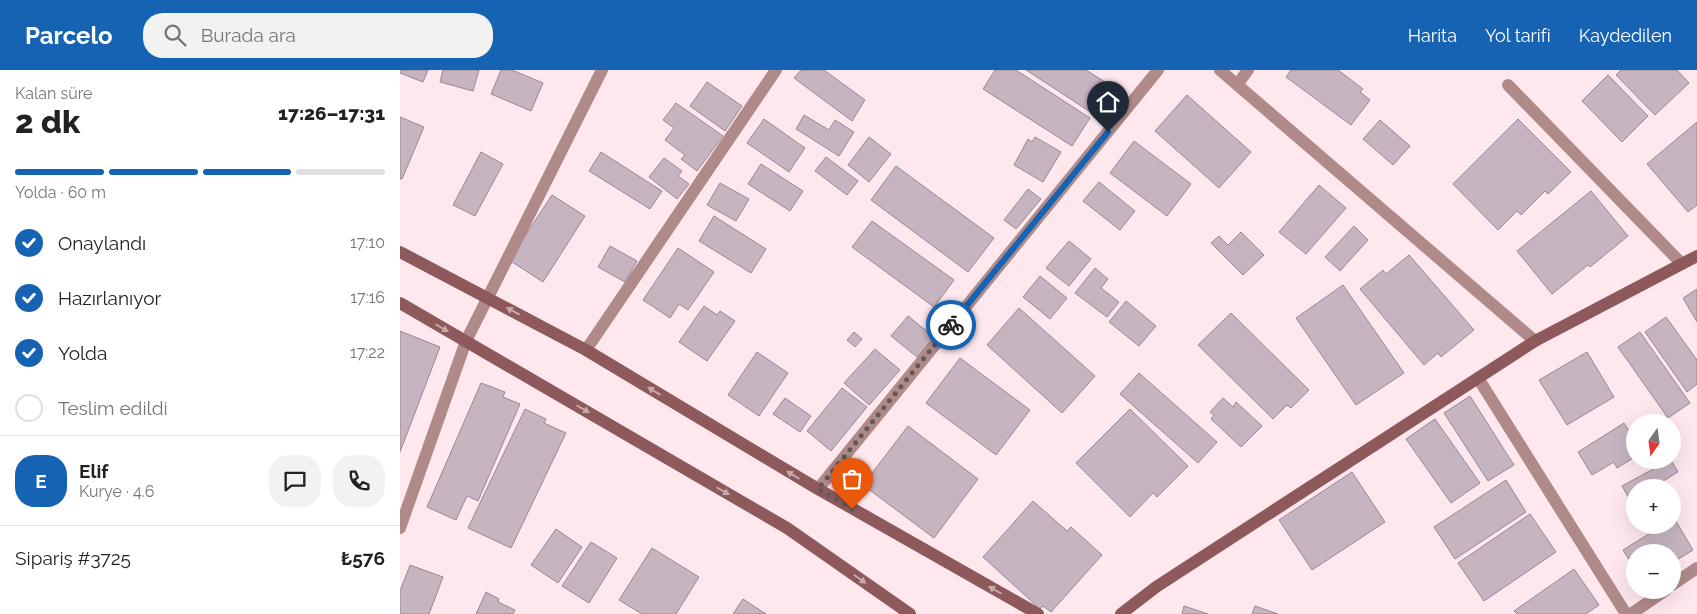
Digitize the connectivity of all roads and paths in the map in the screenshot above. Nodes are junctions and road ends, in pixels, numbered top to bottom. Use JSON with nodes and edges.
{"nodes":[{"id":1,"x":602,"y":70,"type":"edge"},
{"id":2,"x":776,"y":70,"type":"edge"},
{"id":3,"x":1158,"y":70,"type":"edge"},
{"id":4,"x":1220,"y":70,"type":"edge"},
{"id":5,"x":1248,"y":70,"type":"edge"},
{"id":6,"x":1237,"y":85,"type":"junction"},
{"id":7,"x":1508,"y":85,"type":"dead end"},
{"id":8,"x":400,"y":252,"type":"edge"},
{"id":9,"x":1697,"y":256,"type":"edge"},
{"id":10,"x":1682,"y":264,"type":"junction"},
{"id":11,"x":488,"y":298,"type":"junction"},
{"id":12,"x":400,"y":303,"type":"edge"},
{"id":13,"x":466,"y":341,"type":"junction"},
{"id":14,"x":1535,"y":341,"type":"junction"},
{"id":15,"x":586,"y":350,"type":"junction"},
{"id":16,"x":1478,"y":378,"type":"junction"},
{"id":17,"x":818,"y":489,"type":"junction"},
{"id":18,"x":400,"y":528,"type":"edge"},
{"id":19,"x":1697,"y":568,"type":"edge"},
{"id":20,"x":1681,"y":580,"type":"edge"},
{"id":21,"x":1653,"y":599,"type":"edge"},
{"id":22,"x":910,"y":614,"type":"edge"},
{"id":23,"x":1038,"y":614,"type":"edge"},
{"id":24,"x":1121,"y":614,"type":"edge"},
{"id":25,"x":1626,"y":614,"type":"edge"},
{"id":26,"x":1632,"y":614,"type":"edge"}],
"edges":[{"from":1,"to":11,"type":"street"},
{"from":2,"to":15,"type":"street"},
{"from":3,"to":17,"type":"street"},
{"from":4,"to":6,"type":"street"},
{"from":5,"to":6,"type":"street"},
{"from":6,"to":14,"type":"street"},
{"from":7,"to":10,"type":"street"},
{"from":8,"to":11,"type":"street"},
{"from":9,"to":10,"type":"street"},
{"from":10,"to":14,"type":"street"},
{"from":11,"to":13,"type":"street"},
{"from":15,"to":11,"type":"street","one_way":true},
{"from":12,"to":13,"type":"street","one_way":true},
{"from":13,"to":18,"type":"street"},
{"from":13,"to":22,"type":"street","one_way":true},
{"from":14,"to":16,"type":"street"},
{"from":17,"to":15,"type":"street","one_way":true},
{"from":16,"to":24,"type":"street"},
{"from":16,"to":25,"type":"street"},
{"from":23,"to":17,"type":"street","one_way":true},
{"from":19,"to":20,"type":"street"},
{"from":21,"to":26,"type":"street"}]}
